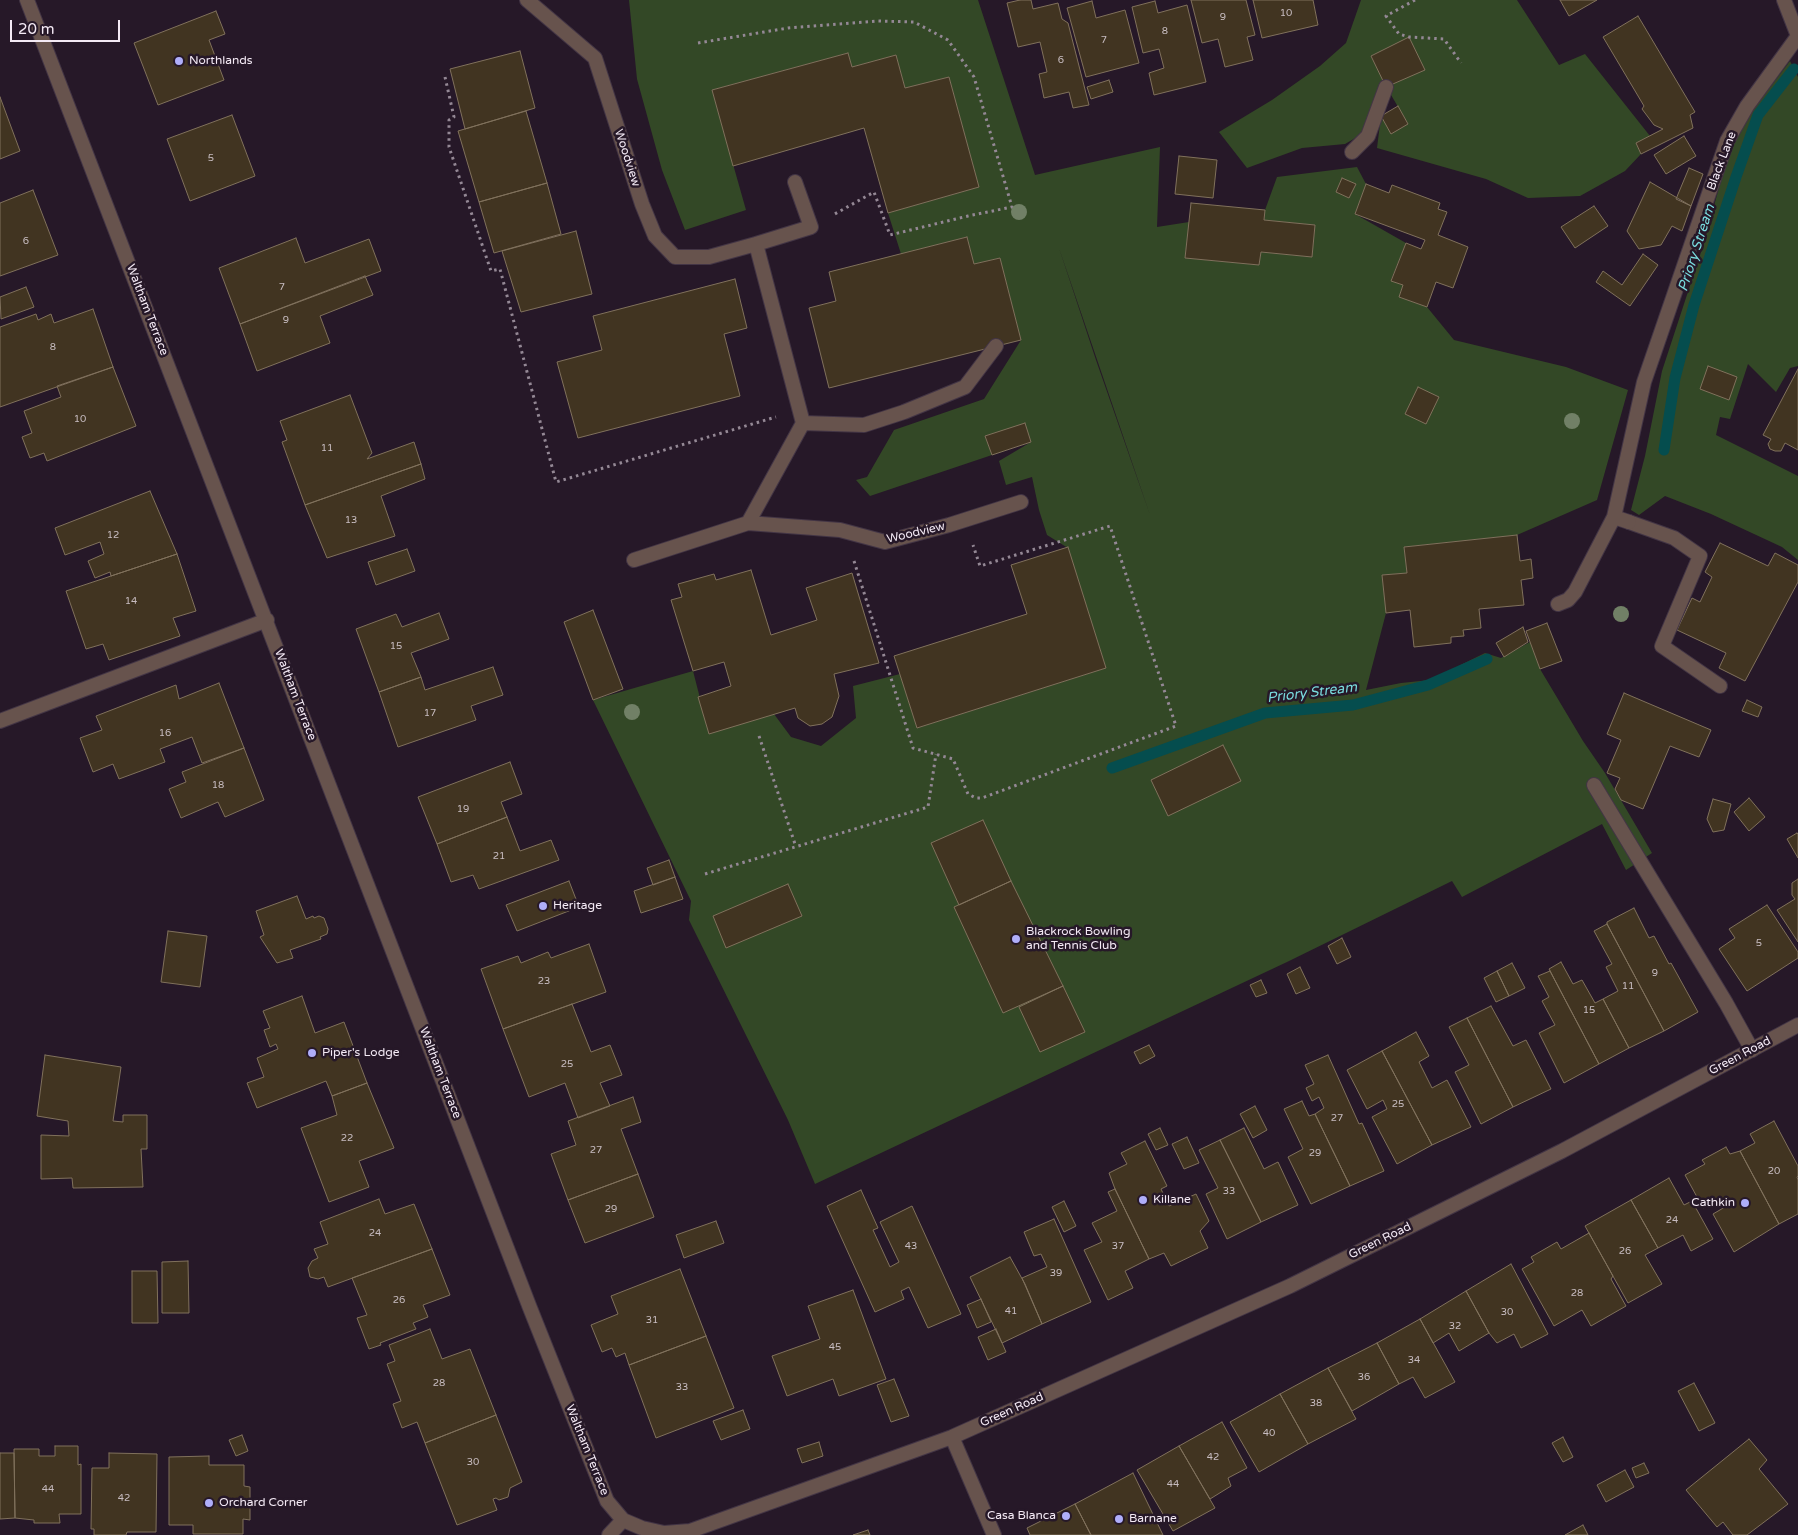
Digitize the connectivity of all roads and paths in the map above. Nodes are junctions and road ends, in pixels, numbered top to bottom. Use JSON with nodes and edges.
{"nodes":[{"id":1,"x":27,"y":0,"type":"edge"},
{"id":2,"x":527,"y":0,"type":"edge"},
{"id":3,"x":1415,"y":0,"type":"edge"},
{"id":4,"x":1784,"y":0,"type":"edge"},
{"id":5,"x":1798,"y":36,"type":"edge"},
{"id":6,"x":698,"y":42,"type":"dead end"},
{"id":7,"x":1461,"y":63,"type":"dead end"},
{"id":8,"x":445,"y":77,"type":"dead end"},
{"id":9,"x":1386,"y":87,"type":"dead end"},
{"id":10,"x":1352,"y":152,"type":"dead end"},
{"id":11,"x":795,"y":182,"type":"dead end"},
{"id":12,"x":811,"y":227,"type":"junction"},
{"id":13,"x":756,"y":244,"type":"junction"},
{"id":14,"x":996,"y":346,"type":"dead end"},
{"id":15,"x":802,"y":417,"type":"junction"},
{"id":16,"x":1021,"y":502,"type":"dead end"},
{"id":17,"x":1614,"y":517,"type":"junction"},
{"id":18,"x":966,"y":520,"type":"junction"},
{"id":19,"x":748,"y":523,"type":"junction"},
{"id":20,"x":856,"y":534,"type":"junction"},
{"id":21,"x":634,"y":560,"type":"dead end"},
{"id":22,"x":1565,"y":604,"type":"dead end"},
{"id":23,"x":267,"y":620,"type":"junction"},
{"id":24,"x":1720,"y":686,"type":"dead end"},
{"id":25,"x":0,"y":721,"type":"edge"},
{"id":26,"x":758,"y":736,"type":"dead end"},
{"id":27,"x":936,"y":754,"type":"junction"},
{"id":28,"x":1594,"y":785,"type":"dead end"},
{"id":29,"x":796,"y":847,"type":"junction"},
{"id":30,"x":705,"y":874,"type":"dead end"},
{"id":31,"x":1798,"y":1025,"type":"edge"},
{"id":32,"x":1752,"y":1050,"type":"junction"},
{"id":33,"x":952,"y":1437,"type":"junction"},
{"id":34,"x":623,"y":1520,"type":"junction"},
{"id":35,"x":609,"y":1535,"type":"edge"},
{"id":36,"x":994,"y":1535,"type":"edge"}],
"edges":[{"from":1,"to":23,"type":"street","name":"Waltham Terrace"},
{"from":2,"to":13,"type":"street","name":"Woodview"},
{"from":3,"to":7,"type":"path"},
{"from":4,"to":5,"type":"street"},
{"from":5,"to":17,"type":"street","name":"Black Lane"},
{"from":6,"to":12,"type":"path"},
{"from":8,"to":15,"type":"path"},
{"from":9,"to":10,"type":"street"},
{"from":11,"to":12,"type":"street"},
{"from":12,"to":13,"type":"street","name":"Woodview"},
{"from":13,"to":15,"type":"street"},
{"from":14,"to":15,"type":"street"},
{"from":15,"to":19,"type":"street"},
{"from":16,"to":18,"type":"street","name":"Woodview"},
{"from":17,"to":22,"type":"street","name":"Black Lane"},
{"from":17,"to":24,"type":"street"},
{"from":18,"to":20,"type":"street","name":"Woodview"},
{"from":18,"to":27,"type":"path"},
{"from":19,"to":20,"type":"street","name":"Woodview"},
{"from":19,"to":21,"type":"street","name":"Woodview"},
{"from":20,"to":27,"type":"path"},
{"from":23,"to":25,"type":"street"},
{"from":23,"to":34,"type":"street","name":"Waltham Terrace"},
{"from":26,"to":29,"type":"path"},
{"from":27,"to":29,"type":"path"},
{"from":28,"to":32,"type":"street"},
{"from":29,"to":30,"type":"path"},
{"from":31,"to":32,"type":"street","name":"Green Road"},
{"from":32,"to":33,"type":"street","name":"Green Road"},
{"from":33,"to":34,"type":"street","name":"Waltham Terrace"},
{"from":33,"to":36,"type":"street"},
{"from":34,"to":35,"type":"street"}]}
